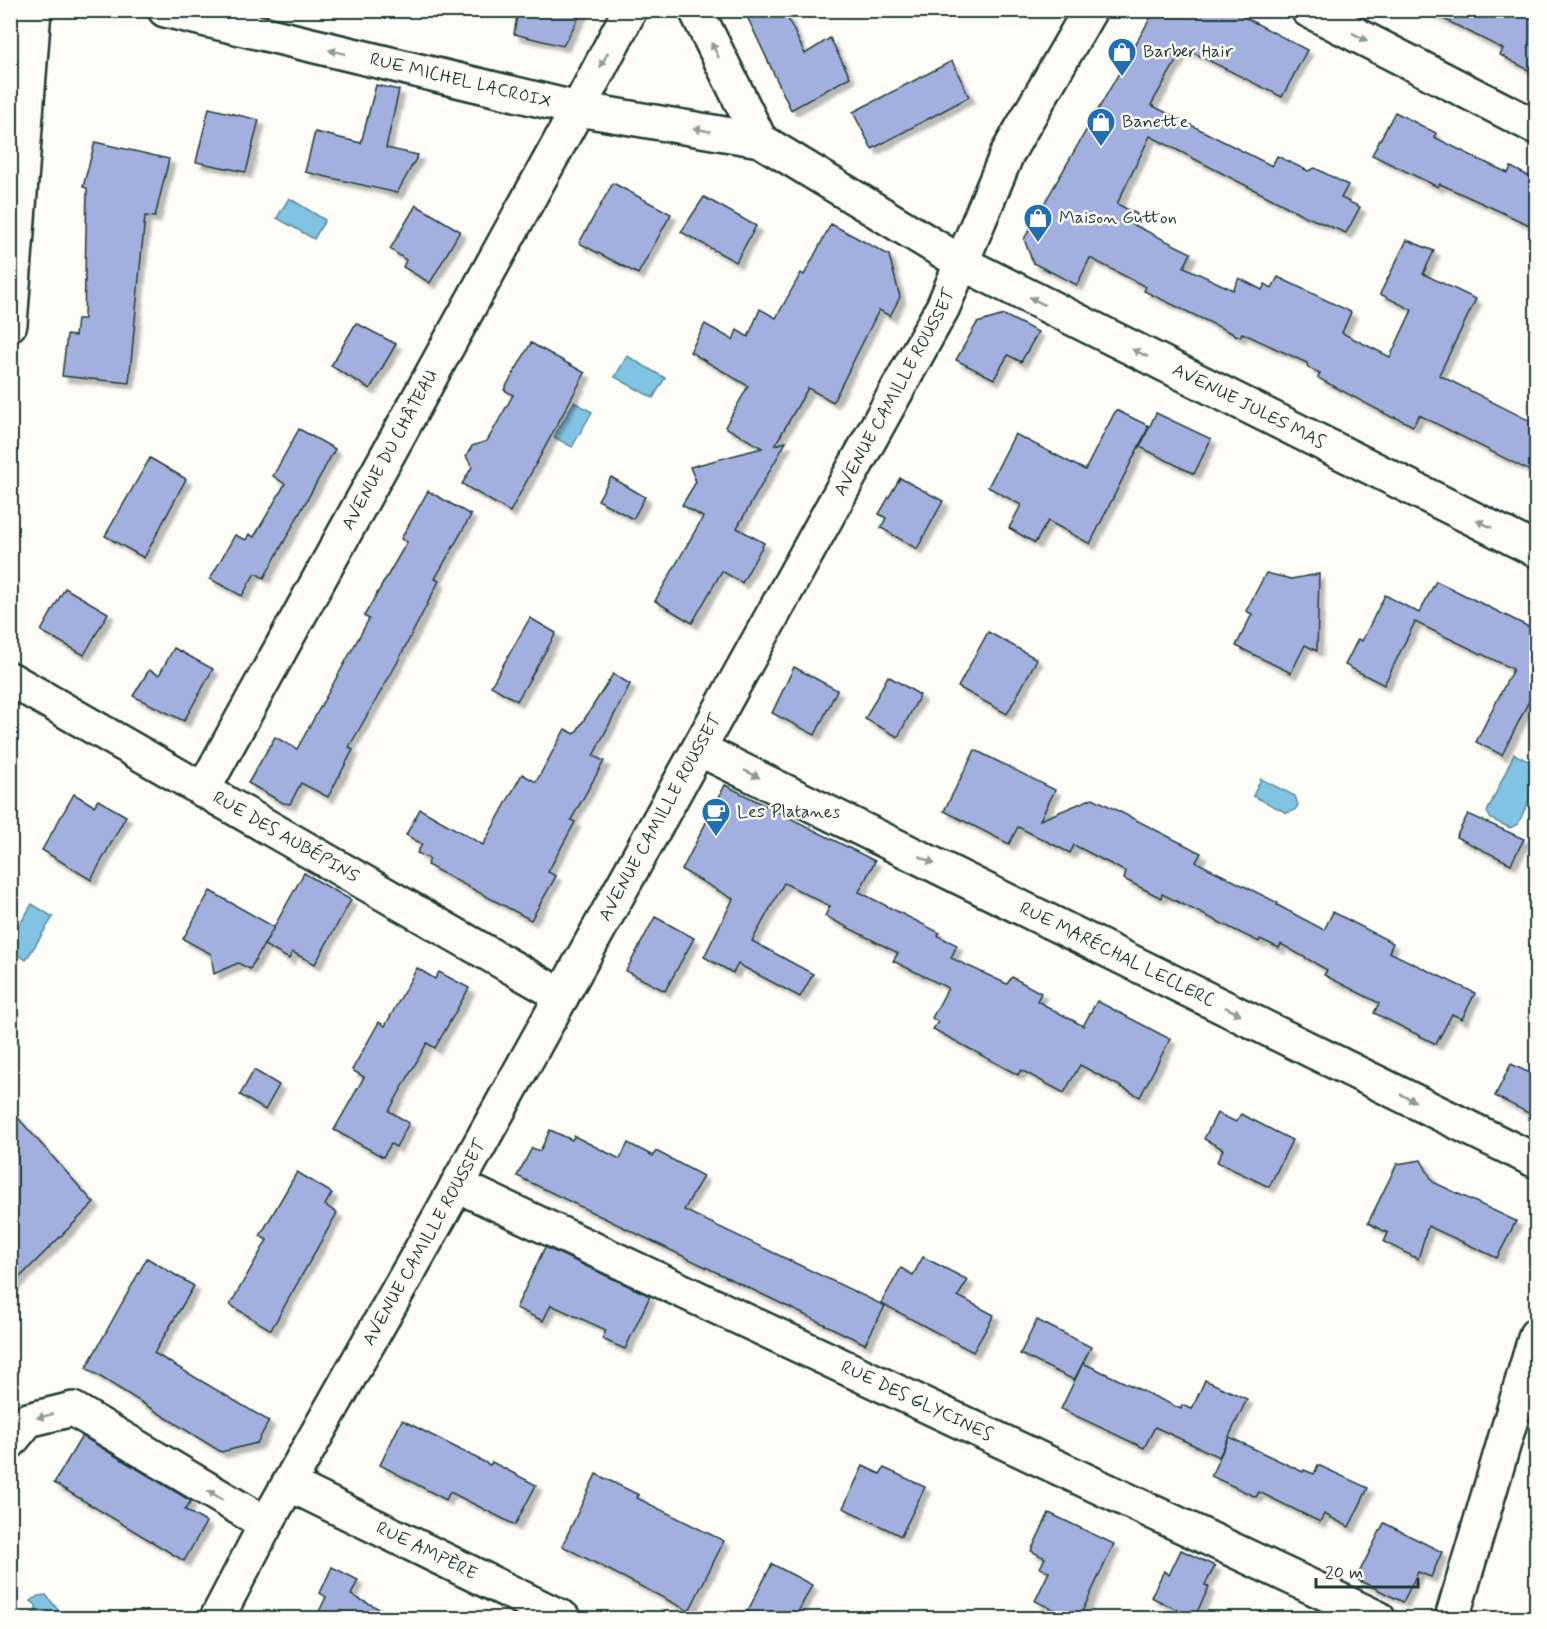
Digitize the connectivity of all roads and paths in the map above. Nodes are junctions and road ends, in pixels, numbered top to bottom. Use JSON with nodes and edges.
{"nodes":[{"id":1,"x":34,"y":10,"type":"edge"},
{"id":2,"x":165,"y":10,"type":"edge"},
{"id":3,"x":630,"y":10,"type":"edge"},
{"id":4,"x":696,"y":10,"type":"edge"},
{"id":5,"x":1090,"y":10,"type":"edge"},
{"id":6,"x":1308,"y":10,"type":"edge"},
{"id":7,"x":578,"y":109,"type":"junction"},
{"id":8,"x":1536,"y":127,"type":"edge"},
{"id":9,"x":760,"y":140,"type":"junction"},
{"id":10,"x":962,"y":263,"type":"junction"},
{"id":11,"x":10,"y":324,"type":"edge"},
{"id":12,"x":1536,"y":550,"type":"edge"},
{"id":13,"x":10,"y":679,"type":"edge"},
{"id":14,"x":699,"y":749,"type":"junction"},
{"id":15,"x":203,"y":790,"type":"junction"},
{"id":16,"x":562,"y":996,"type":"junction"},
{"id":17,"x":1536,"y":1161,"type":"edge"},
{"id":18,"x":457,"y":1185,"type":"junction"},
{"id":19,"x":1536,"y":1335,"type":"edge"},
{"id":20,"x":11,"y":1438,"type":"edge"},
{"id":21,"x":289,"y":1484,"type":"junction"},
{"id":22,"x":266,"y":1524,"type":"junction"},
{"id":23,"x":217,"y":1618,"type":"edge"},
{"id":24,"x":563,"y":1618,"type":"edge"},
{"id":25,"x":1378,"y":1618,"type":"edge"},
{"id":26,"x":1452,"y":1618,"type":"edge"}],
"edges":[{"from":1,"to":11,"type":"street"},
{"from":7,"to":2,"type":"street","name":"RUE MICHEL LACROIX","one_way":true},
{"from":3,"to":7,"type":"street","name":"AVENUE DU CHÂTEAU","one_way":true},
{"from":9,"to":4,"type":"street","one_way":true},
{"from":5,"to":10,"type":"street","name":"AVENUE CAMILLE ROUSSET"},
{"from":6,"to":8,"type":"street","one_way":true},
{"from":9,"to":7,"type":"street","name":"RUE MICHEL LACROIX","one_way":true},
{"from":7,"to":15,"type":"street","name":"AVENUE DU CHÂTEAU"},
{"from":9,"to":10,"type":"street","name":"AVENUE JULES MAS"},
{"from":12,"to":10,"type":"street","name":"AVENUE JULES MAS","one_way":true},
{"from":10,"to":14,"type":"street","name":"AVENUE CAMILLE ROUSSET"},
{"from":13,"to":15,"type":"street","name":"RUE DES AUBÉPINS"},
{"from":14,"to":16,"type":"street","name":"AVENUE CAMILLE ROUSSET"},
{"from":14,"to":17,"type":"street","name":"RUE MARÉCHAL LECLERC","one_way":true},
{"from":15,"to":16,"type":"street","name":"RUE DES AUBÉPINS"},
{"from":16,"to":18,"type":"street","name":"AVENUE CAMILLE ROUSSET"},
{"from":18,"to":21,"type":"street","name":"AVENUE CAMILLE ROUSSET"},
{"from":18,"to":25,"type":"street","name":"RUE DES GLYCINES"},
{"from":19,"to":26,"type":"street"},
{"from":22,"to":20,"type":"street","one_way":true},
{"from":21,"to":22,"type":"street","name":"AVENUE CAMILLE ROUSSET"},
{"from":21,"to":24,"type":"street","name":"RUE AMPÈRE"},
{"from":22,"to":23,"type":"street","name":"AVENUE CAMILLE ROUSSET"}]}
